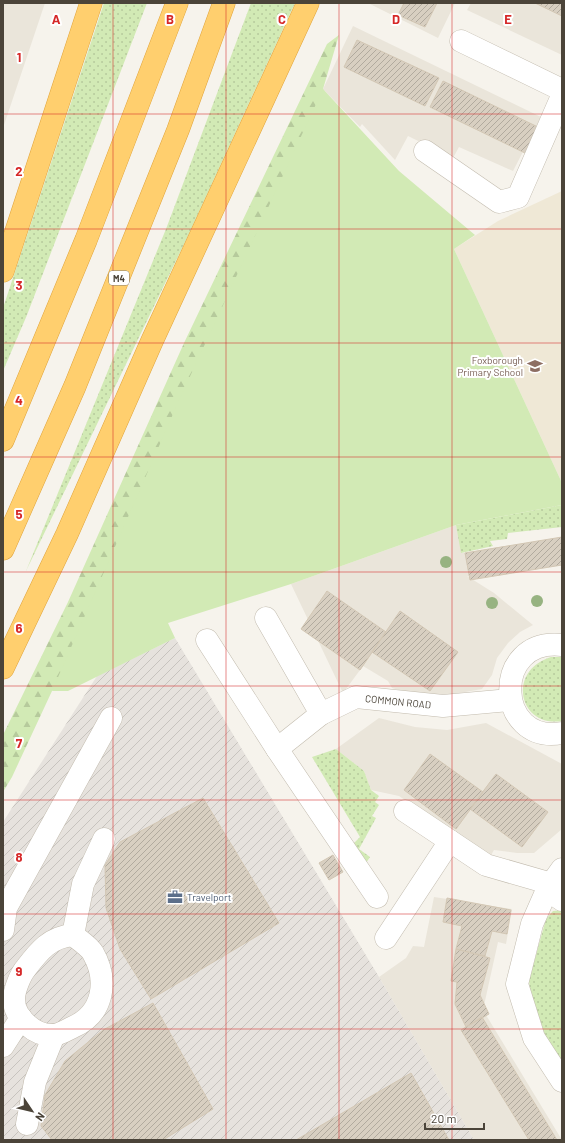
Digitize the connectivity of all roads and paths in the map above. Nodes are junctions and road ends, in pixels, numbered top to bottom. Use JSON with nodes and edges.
{"nodes":[{"id":1,"x":91,"y":3,"type":"edge"},
{"id":2,"x":176,"y":3,"type":"edge"},
{"id":3,"x":224,"y":3,"type":"edge"},
{"id":4,"x":308,"y":3,"type":"edge"},
{"id":5,"x":461,"y":41,"type":"dead end"},
{"id":6,"x":562,"y":90,"type":"edge"},
{"id":7,"x":562,"y":96,"type":"edge"},
{"id":8,"x":425,"y":151,"type":"dead end"},
{"id":9,"x":3,"y":272,"type":"edge"},
{"id":10,"x":3,"y":440,"type":"edge"},
{"id":11,"x":3,"y":549,"type":"edge"},
{"id":12,"x":266,"y":618,"type":"dead end"},
{"id":13,"x":207,"y":640,"type":"dead end"},
{"id":14,"x":562,"y":645,"type":"edge"},
{"id":15,"x":3,"y":668,"type":"edge"},
{"id":16,"x":510,"y":700,"type":"junction"},
{"id":17,"x":321,"y":714,"type":"junction"},
{"id":18,"x":111,"y":718,"type":"dead end"},
{"id":19,"x":562,"y":733,"type":"edge"},
{"id":20,"x":278,"y":749,"type":"junction"},
{"id":21,"x":405,"y":811,"type":"dead end"},
{"id":22,"x":104,"y":839,"type":"dead end"},
{"id":23,"x":450,"y":841,"type":"junction"},
{"id":24,"x":556,"y":886,"type":"edge"},
{"id":25,"x":377,"y":897,"type":"dead end"},
{"id":26,"x":4,"y":908,"type":"edge"},
{"id":27,"x":3,"y":930,"type":"edge"},
{"id":28,"x":73,"y":935,"type":"junction"},
{"id":29,"x":386,"y":938,"type":"dead end"},
{"id":30,"x":20,"y":1018,"type":"junction"},
{"id":31,"x":54,"y":1035,"type":"junction"},
{"id":32,"x":3,"y":1046,"type":"edge"},
{"id":33,"x":562,"y":1081,"type":"edge"},
{"id":34,"x":27,"y":1124,"type":"dead end"}],
"edges":[{"from":1,"to":9,"type":"highway"},
{"from":2,"to":10,"type":"highway"},
{"from":3,"to":11,"type":"highway","number":"M4"},
{"from":4,"to":15,"type":"highway"},
{"from":5,"to":6,"type":"street"},
{"from":7,"to":8,"type":"street"},
{"from":12,"to":17,"type":"street"},
{"from":13,"to":20,"type":"street"},
{"from":14,"to":16,"type":"street"},
{"from":16,"to":17,"type":"street","name":"COMMON ROAD"},
{"from":16,"to":19,"type":"street"},
{"from":17,"to":20,"type":"street","name":"COMMON ROAD"},
{"from":18,"to":26,"type":"street"},
{"from":20,"to":25,"type":"street"},
{"from":21,"to":23,"type":"street"},
{"from":22,"to":28,"type":"street"},
{"from":23,"to":24,"type":"street"},
{"from":23,"to":29,"type":"street"},
{"from":24,"to":33,"type":"street"},
{"from":26,"to":27,"type":"street"},
{"from":28,"to":30,"type":"street"},
{"from":28,"to":31,"type":"street"},
{"from":30,"to":31,"type":"street"},
{"from":30,"to":32,"type":"street"},
{"from":31,"to":34,"type":"street"}]}
